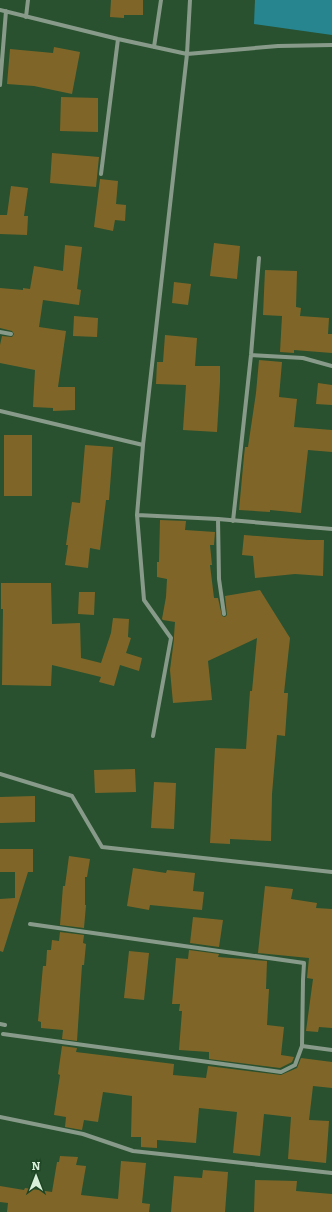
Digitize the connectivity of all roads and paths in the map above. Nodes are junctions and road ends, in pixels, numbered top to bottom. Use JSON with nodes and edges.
{"nodes":[{"id":1,"x":28,"y":0,"type":"edge"},
{"id":2,"x":161,"y":0,"type":"edge"},
{"id":3,"x":190,"y":0,"type":"edge"},
{"id":4,"x":0,"y":10,"type":"edge"},
{"id":5,"x":6,"y":11,"type":"junction"},
{"id":6,"x":26,"y":16,"type":"junction"},
{"id":7,"x":118,"y":39,"type":"junction"},
{"id":8,"x":332,"y":45,"type":"edge"},
{"id":9,"x":154,"y":47,"type":"junction"},
{"id":10,"x":187,"y":54,"type":"junction"},
{"id":11,"x":0,"y":85,"type":"edge"},
{"id":12,"x":101,"y":174,"type":"dead end"},
{"id":13,"x":258,"y":258,"type":"dead end"},
{"id":14,"x":0,"y":332,"type":"edge"},
{"id":15,"x":11,"y":334,"type":"dead end"},
{"id":16,"x":251,"y":356,"type":"junction"},
{"id":17,"x":332,"y":366,"type":"edge"},
{"id":18,"x":0,"y":411,"type":"edge"},
{"id":19,"x":143,"y":445,"type":"junction"},
{"id":20,"x":137,"y":515,"type":"junction"},
{"id":21,"x":218,"y":519,"type":"junction"},
{"id":22,"x":233,"y":521,"type":"junction"},
{"id":23,"x":332,"y":529,"type":"edge"},
{"id":24,"x":224,"y":614,"type":"dead end"},
{"id":25,"x":153,"y":736,"type":"dead end"},
{"id":26,"x":0,"y":774,"type":"edge"},
{"id":27,"x":332,"y":872,"type":"edge"},
{"id":28,"x":30,"y":924,"type":"dead end"},
{"id":29,"x":3,"y":1034,"type":"dead end"},
{"id":30,"x":302,"y":1046,"type":"junction"},
{"id":31,"x":332,"y":1050,"type":"edge"},
{"id":32,"x":0,"y":1117,"type":"edge"},
{"id":33,"x":332,"y":1172,"type":"edge"}],
"edges":[{"from":1,"to":6,"type":"street"},
{"from":2,"to":9,"type":"street"},
{"from":3,"to":10,"type":"street"},
{"from":4,"to":5,"type":"street"},
{"from":5,"to":6,"type":"street"},
{"from":5,"to":11,"type":"street"},
{"from":6,"to":7,"type":"street"},
{"from":7,"to":9,"type":"street"},
{"from":7,"to":12,"type":"street"},
{"from":8,"to":10,"type":"street"},
{"from":9,"to":10,"type":"street"},
{"from":10,"to":19,"type":"street"},
{"from":13,"to":16,"type":"street"},
{"from":14,"to":15,"type":"street"},
{"from":16,"to":17,"type":"street"},
{"from":16,"to":22,"type":"street"},
{"from":18,"to":19,"type":"street"},
{"from":19,"to":20,"type":"street"},
{"from":20,"to":21,"type":"street"},
{"from":20,"to":25,"type":"street"},
{"from":21,"to":22,"type":"street"},
{"from":21,"to":24,"type":"street"},
{"from":22,"to":23,"type":"street"},
{"from":26,"to":27,"type":"street"},
{"from":28,"to":30,"type":"street"},
{"from":29,"to":30,"type":"street"},
{"from":30,"to":31,"type":"street"},
{"from":32,"to":33,"type":"street"}]}
